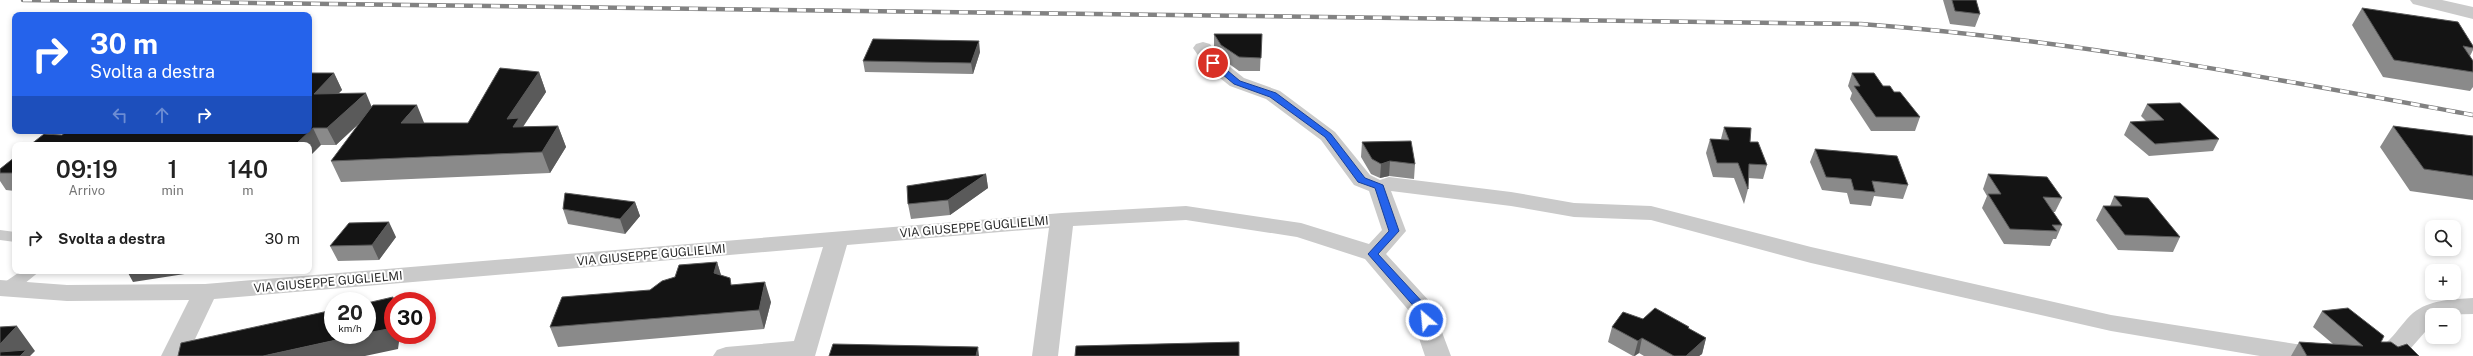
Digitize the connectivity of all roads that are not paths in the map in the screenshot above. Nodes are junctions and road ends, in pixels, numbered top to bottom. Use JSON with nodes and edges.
{"nodes":[{"id":1,"x":2419,"y":0,"type":"edge"},
{"id":2,"x":2473,"y":13,"type":"edge"},
{"id":3,"x":1203,"y":48,"type":"dead end"},
{"id":4,"x":1379,"y":187,"type":"junction"},
{"id":5,"x":1062,"y":220,"type":"junction"},
{"id":6,"x":0,"y":236,"type":"edge"},
{"id":7,"x":12,"y":237,"type":"edge"},
{"id":8,"x":837,"y":239,"type":"junction"},
{"id":9,"x":1373,"y":254,"type":"junction"},
{"id":10,"x":27,"y":274,"type":"edge"},
{"id":11,"x":4,"y":288,"type":"edge"},
{"id":12,"x":205,"y":292,"type":"junction"},
{"id":13,"x":2473,"y":306,"type":"edge"},
{"id":14,"x":803,"y":353,"type":"edge"},
{"id":15,"x":174,"y":356,"type":"edge"},
{"id":16,"x":726,"y":356,"type":"edge"},
{"id":17,"x":1045,"y":356,"type":"edge"},
{"id":18,"x":1438,"y":356,"type":"edge"},
{"id":19,"x":2315,"y":356,"type":"edge"},
{"id":20,"x":2385,"y":356,"type":"edge"}],
"edges":[{"from":1,"to":2,"type":"street"},
{"from":3,"to":4,"type":"street"},
{"from":4,"to":9,"type":"street"},
{"from":4,"to":19,"type":"street"},
{"from":5,"to":8,"type":"street","name":"VIA GIUSEPPE GUGLIELMI"},
{"from":5,"to":9,"type":"street","name":"VIA GIUSEPPE GUGLIELMI"},
{"from":5,"to":17,"type":"street"},
{"from":6,"to":7,"type":"lane"},
{"from":8,"to":12,"type":"street","name":"VIA GIUSEPPE GUGLIELMI"},
{"from":8,"to":14,"type":"street"},
{"from":9,"to":18,"type":"street"},
{"from":10,"to":11,"type":"lane"},
{"from":11,"to":12,"type":"street","name":"VIA GIUSEPPE GUGLIELMI"},
{"from":12,"to":15,"type":"street"},
{"from":13,"to":20,"type":"street"},
{"from":14,"to":16,"type":"street"}]}
